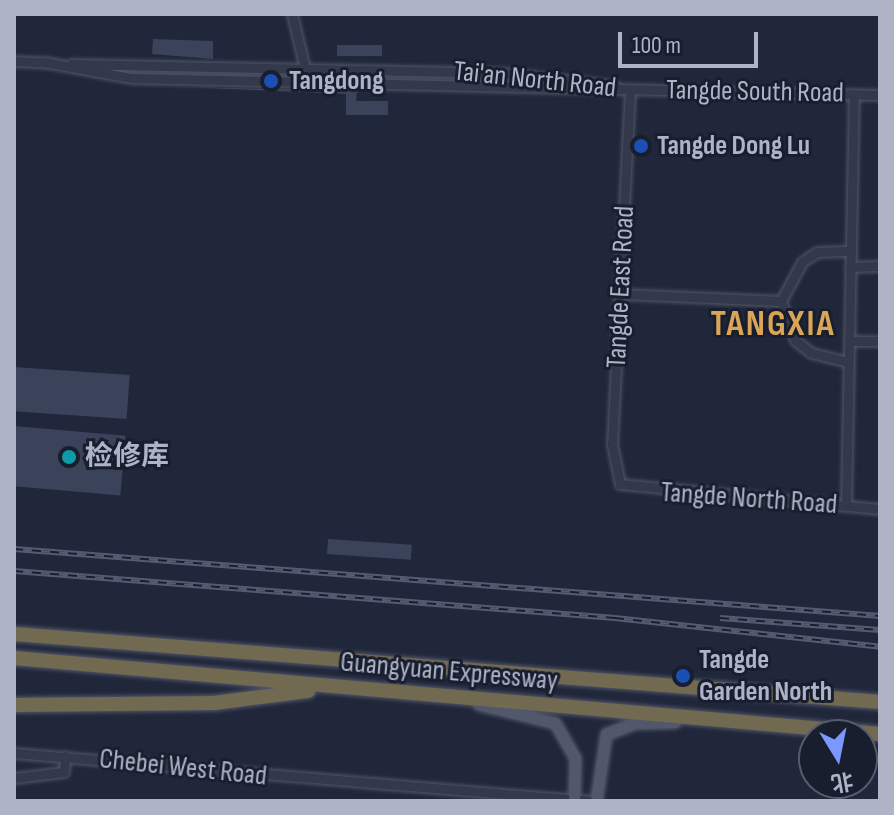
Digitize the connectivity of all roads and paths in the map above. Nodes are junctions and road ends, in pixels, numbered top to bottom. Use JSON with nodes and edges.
{"nodes":[{"id":1,"x":292,"y":14,"type":"edge"},
{"id":2,"x":14,"y":61,"type":"edge"},
{"id":3,"x":44,"y":62,"type":"junction"},
{"id":4,"x":306,"y":69,"type":"junction"},
{"id":5,"x":308,"y":81,"type":"junction"},
{"id":6,"x":630,"y":90,"type":"junction"},
{"id":7,"x":854,"y":94,"type":"junction"},
{"id":8,"x":880,"y":95,"type":"edge"},
{"id":9,"x":851,"y":251,"type":"junction"},
{"id":10,"x":880,"y":266,"type":"edge"},
{"id":11,"x":850,"y":267,"type":"junction"},
{"id":12,"x":622,"y":294,"type":"junction"},
{"id":13,"x":781,"y":301,"type":"junction"},
{"id":14,"x":849,"y":341,"type":"junction"},
{"id":15,"x":880,"y":341,"type":"edge"},
{"id":16,"x":848,"y":362,"type":"junction"},
{"id":17,"x":620,"y":484,"type":"joint"},
{"id":18,"x":846,"y":506,"type":"junction"},
{"id":19,"x":880,"y":509,"type":"edge"},
{"id":20,"x":17,"y":632,"type":"edge"},
{"id":21,"x":14,"y":658,"type":"edge"},
{"id":22,"x":332,"y":688,"type":"junction"},
{"id":23,"x":458,"y":699,"type":"junction"},
{"id":24,"x":880,"y":702,"type":"edge"},
{"id":25,"x":14,"y":705,"type":"edge"},
{"id":26,"x":701,"y":721,"type":"junction"},
{"id":27,"x":880,"y":734,"type":"edge"},
{"id":28,"x":14,"y":753,"type":"edge"},
{"id":29,"x":65,"y":756,"type":"junction"},
{"id":30,"x":14,"y":778,"type":"edge"},
{"id":31,"x":574,"y":800,"type":"edge"},
{"id":32,"x":594,"y":801,"type":"edge"}],
"edges":[{"from":1,"to":4,"type":"street"},
{"from":2,"to":3,"type":"street","name":"Tai'an North Road"},
{"from":3,"to":4,"type":"street","name":"Tai'an North Road"},
{"from":3,"to":5,"type":"street","name":"Tai'an North Road"},
{"from":4,"to":5,"type":"street"},
{"from":4,"to":6,"type":"street","name":"Tai'an North Road"},
{"from":5,"to":6,"type":"street","name":"Tai'an North Road"},
{"from":6,"to":7,"type":"street","name":"Tangde South Road"},
{"from":6,"to":12,"type":"street","name":"Tangde East Road"},
{"from":7,"to":8,"type":"street","name":"Tangde South Road"},
{"from":7,"to":9,"type":"street"},
{"from":9,"to":11,"type":"street"},
{"from":9,"to":13,"type":"street"},
{"from":10,"to":11,"type":"street"},
{"from":11,"to":14,"type":"street"},
{"from":12,"to":13,"type":"street"},
{"from":12,"to":17,"type":"street","name":"Tangde East Road"},
{"from":13,"to":16,"type":"street"},
{"from":14,"to":15,"type":"street"},
{"from":14,"to":16,"type":"street"},
{"from":16,"to":18,"type":"street"},
{"from":17,"to":18,"type":"street","name":"Tangde North Road"},
{"from":18,"to":19,"type":"street","name":"Tangde North Road"},
{"from":20,"to":24,"type":"highway","name":"Guangyuan Expressway"},
{"from":21,"to":22,"type":"highway","name":"Guangyuan Expressway"},
{"from":22,"to":23,"type":"highway","name":"Guangyuan Expressway"},
{"from":22,"to":25,"type":"highway"},
{"from":23,"to":26,"type":"highway","name":"Guangyuan Expressway"},
{"from":23,"to":31,"type":"main road"},
{"from":26,"to":27,"type":"highway","name":"Guangyuan Expressway"},
{"from":26,"to":32,"type":"main road"},
{"from":28,"to":29,"type":"street","name":"Chebei West Road"},
{"from":29,"to":30,"type":"street"},
{"from":29,"to":31,"type":"street","name":"Chebei West Road"},
{"from":31,"to":32,"type":"street","name":"Chebei West Road"}]}
